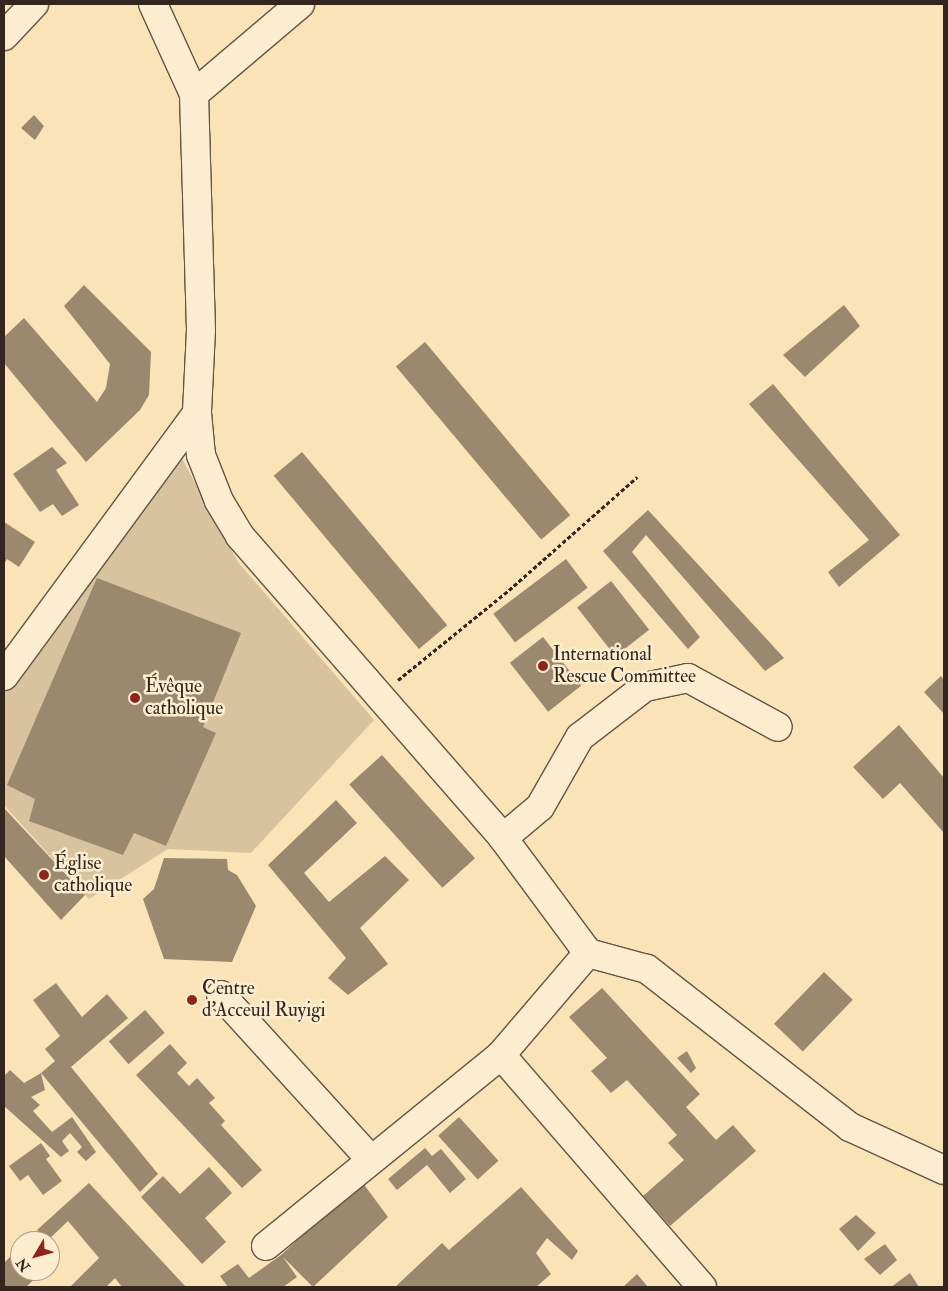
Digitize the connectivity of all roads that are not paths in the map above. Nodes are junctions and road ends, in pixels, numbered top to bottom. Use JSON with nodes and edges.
{"nodes":[{"id":1,"x":34,"y":4,"type":"edge"},
{"id":2,"x":153,"y":4,"type":"edge"},
{"id":3,"x":300,"y":4,"type":"edge"},
{"id":4,"x":4,"y":36,"type":"edge"},
{"id":5,"x":194,"y":94,"type":"junction"},
{"id":6,"x":196,"y":413,"type":"junction"},
{"id":7,"x":4,"y":676,"type":"edge"},
{"id":8,"x":778,"y":727,"type":"dead end"},
{"id":9,"x":503,"y":838,"type":"junction"},
{"id":10,"x":588,"y":952,"type":"junction"},
{"id":11,"x":221,"y":995,"type":"dead end"},
{"id":12,"x":501,"y":1055,"type":"junction"},
{"id":13,"x":371,"y":1160,"type":"junction"},
{"id":14,"x":944,"y":1170,"type":"edge"},
{"id":15,"x":266,"y":1246,"type":"dead end"},
{"id":16,"x":702,"y":1287,"type":"edge"}],
"edges":[{"from":1,"to":4,"type":"street"},
{"from":2,"to":5,"type":"street"},
{"from":3,"to":5,"type":"street"},
{"from":5,"to":6,"type":"street"},
{"from":6,"to":7,"type":"street"},
{"from":6,"to":9,"type":"street"},
{"from":8,"to":9,"type":"street"},
{"from":9,"to":10,"type":"street"},
{"from":10,"to":12,"type":"street"},
{"from":10,"to":14,"type":"street"},
{"from":11,"to":13,"type":"street"},
{"from":12,"to":13,"type":"street"},
{"from":12,"to":16,"type":"street"},
{"from":13,"to":15,"type":"street"}]}
